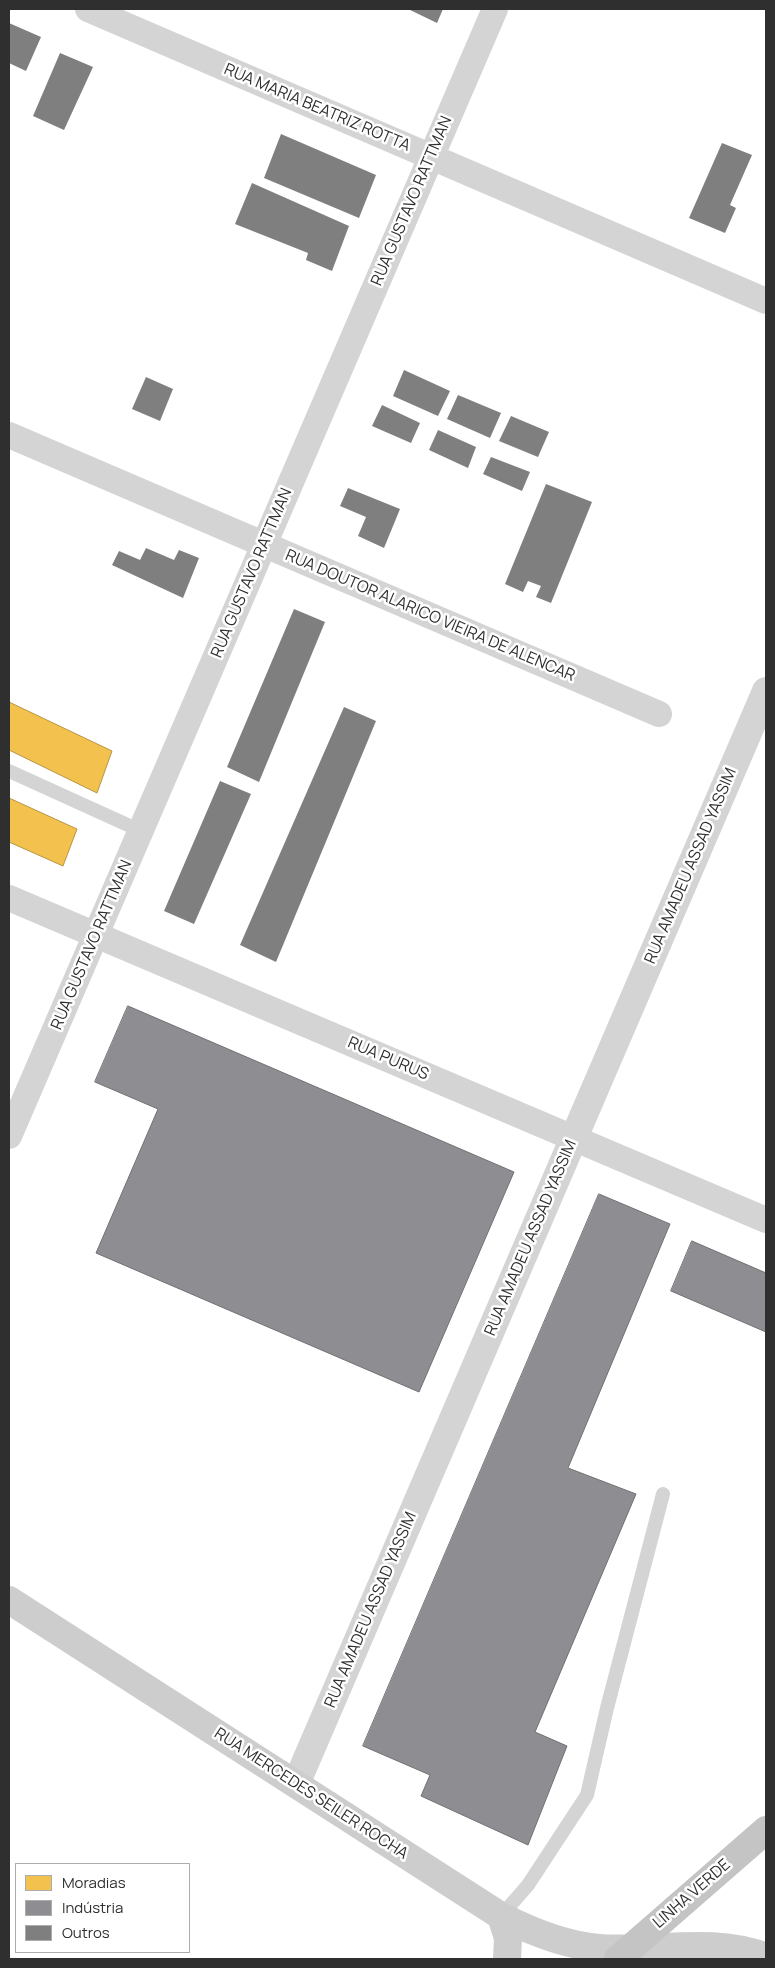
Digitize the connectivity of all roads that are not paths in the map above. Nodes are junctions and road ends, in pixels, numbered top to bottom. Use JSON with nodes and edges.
{"nodes":[{"id":1,"x":88,"y":9,"type":"edge"},
{"id":2,"x":495,"y":9,"type":"edge"},
{"id":3,"x":431,"y":157,"type":"junction"},
{"id":4,"x":766,"y":301,"type":"edge"},
{"id":5,"x":9,"y":435,"type":"edge"},
{"id":6,"x":264,"y":544,"type":"junction"},
{"id":7,"x":766,"y":691,"type":"edge"},
{"id":8,"x":659,"y":714,"type":"dead end"},
{"id":9,"x":9,"y":771,"type":"edge"},
{"id":10,"x":141,"y":831,"type":"junction"},
{"id":11,"x":9,"y":898,"type":"edge"},
{"id":12,"x":96,"y":935,"type":"junction"},
{"id":13,"x":9,"y":1136,"type":"edge"},
{"id":14,"x":574,"y":1138,"type":"junction"},
{"id":15,"x":766,"y":1220,"type":"edge"},
{"id":16,"x":664,"y":1494,"type":"dead end"},
{"id":17,"x":9,"y":1600,"type":"edge"},
{"id":18,"x":296,"y":1784,"type":"junction"},
{"id":19,"x":766,"y":1830,"type":"edge"},
{"id":20,"x":501,"y":1916,"type":"junction"},
{"id":21,"x":760,"y":1952,"type":"edge"},
{"id":22,"x":703,"y":1953,"type":"edge"},
{"id":23,"x":624,"y":1954,"type":"edge"},
{"id":24,"x":506,"y":1959,"type":"edge"}],
"edges":[{"from":1,"to":3,"type":"street","name":"RUA MARIA BEATRIZ ROTTA"},
{"from":2,"to":3,"type":"street","name":"RUA GUSTAVO RATTMAN"},
{"from":3,"to":4,"type":"street","name":"RUA MARIA BEATRIZ ROTTA"},
{"from":3,"to":6,"type":"street","name":"RUA GUSTAVO RATTMAN"},
{"from":5,"to":6,"type":"street","name":"RUA DOUTOR ALARICO VIEIRA DE ALENCAR"},
{"from":6,"to":8,"type":"street","name":"RUA DOUTOR ALARICO VIEIRA DE ALENCAR"},
{"from":6,"to":10,"type":"street","name":"RUA GUSTAVO RATTMAN"},
{"from":7,"to":14,"type":"street","name":"RUA AMADEU ASSAD YASSIM"},
{"from":9,"to":10,"type":"lane"},
{"from":10,"to":12,"type":"street","name":"RUA GUSTAVO RATTMAN"},
{"from":11,"to":12,"type":"street","name":"RUA PURUS"},
{"from":12,"to":13,"type":"street","name":"RUA GUSTAVO RATTMAN"},
{"from":12,"to":14,"type":"street","name":"RUA PURUS"},
{"from":14,"to":15,"type":"street","name":"RUA PURUS"},
{"from":14,"to":18,"type":"street","name":"RUA AMADEU ASSAD YASSIM"},
{"from":16,"to":20,"type":"lane"},
{"from":17,"to":18,"type":"main road","name":"RUA MERCEDES SEILER ROCHA"},
{"from":18,"to":20,"type":"main road","name":"RUA MERCEDES SEILER ROCHA"},
{"from":19,"to":23,"type":"highway","name":"LINHA VERDE"},
{"from":20,"to":23,"type":"main road","name":"RUA MERCEDES SEILER ROCHA"},
{"from":20,"to":24,"type":"main road"},
{"from":21,"to":22,"type":"main road","name":"RUA MERCEDES SEILER ROCHA"},
{"from":22,"to":23,"type":"main road","name":"RUA MERCEDES SEILER ROCHA"}]}
